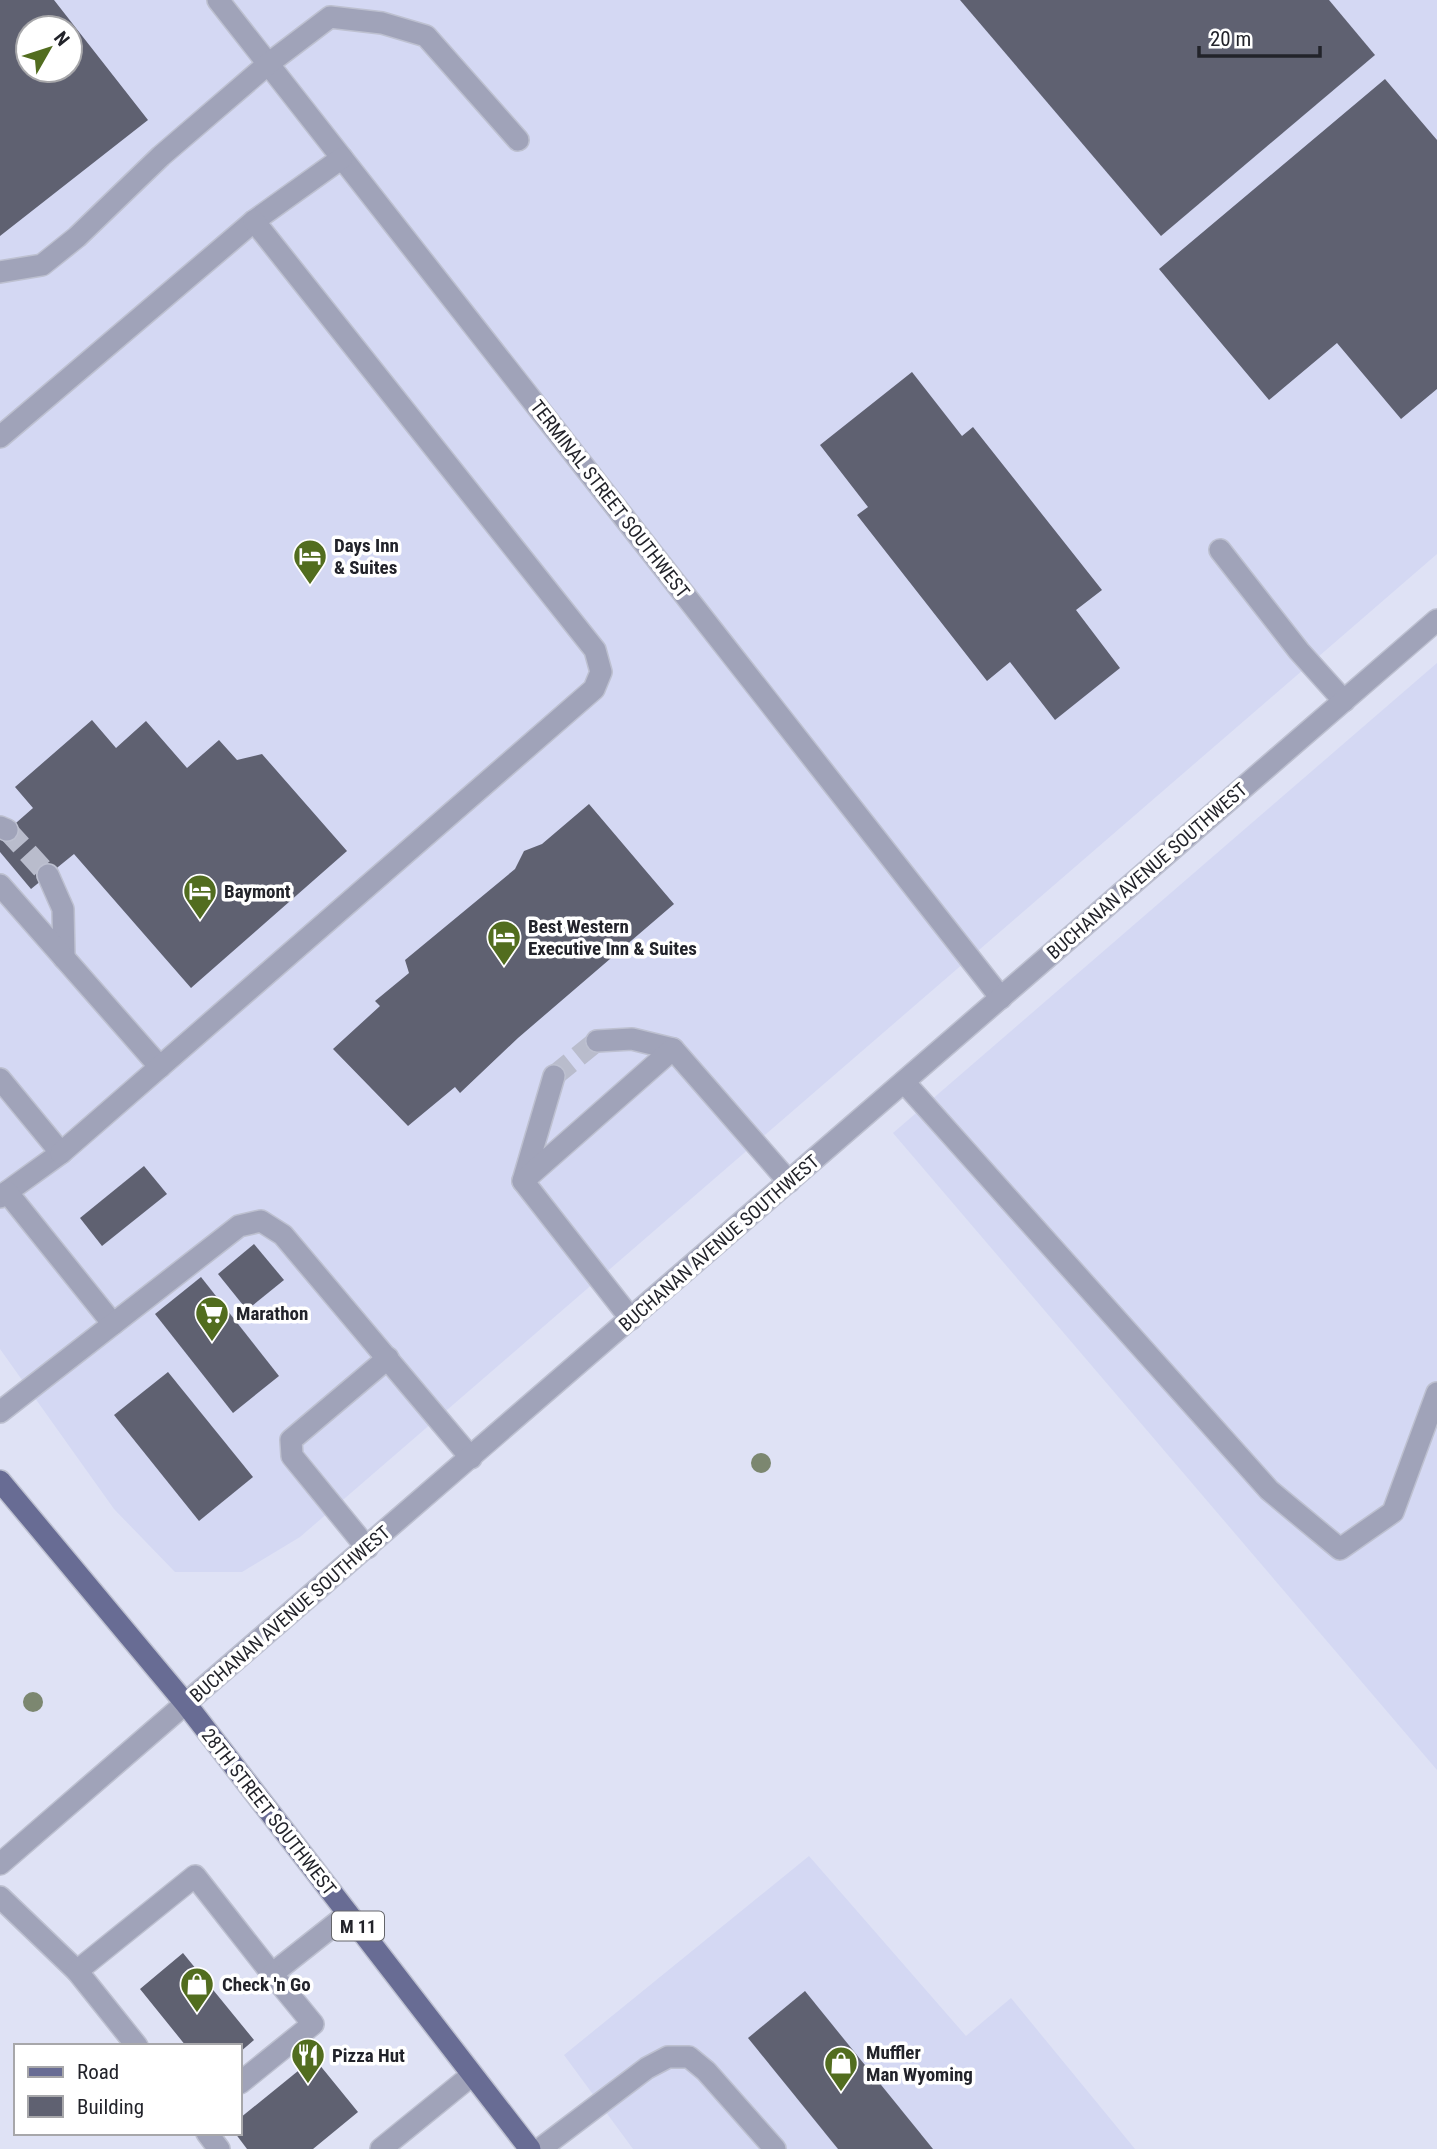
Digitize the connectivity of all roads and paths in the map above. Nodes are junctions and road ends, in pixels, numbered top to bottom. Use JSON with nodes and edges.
{"nodes":[{"id":1,"x":218,"y":0,"type":"edge"},
{"id":2,"x":326,"y":9,"type":"edge"},
{"id":3,"x":268,"y":64,"type":"junction"},
{"id":4,"x":518,"y":140,"type":"dead end"},
{"id":5,"x":342,"y":158,"type":"junction"},
{"id":6,"x":254,"y":221,"type":"junction"},
{"id":7,"x":0,"y":272,"type":"edge"},
{"id":8,"x":0,"y":437,"type":"edge"},
{"id":9,"x":1220,"y":551,"type":"dead end"},
{"id":10,"x":1437,"y":620,"type":"edge"},
{"id":11,"x":1344,"y":701,"type":"junction"},
{"id":12,"x":48,"y":875,"type":"tunnel mouth"},
{"id":13,"x":0,"y":885,"type":"edge"},
{"id":14,"x":64,"y":958,"type":"junction"},
{"id":15,"x":1001,"y":998,"type":"junction"},
{"id":16,"x":597,"y":1041,"type":"tunnel mouth"},
{"id":17,"x":673,"y":1049,"type":"junction"},
{"id":18,"x":160,"y":1067,"type":"junction"},
{"id":19,"x":554,"y":1076,"type":"tunnel mouth"},
{"id":20,"x":0,"y":1079,"type":"edge"},
{"id":21,"x":904,"y":1082,"type":"junction"},
{"id":22,"x":61,"y":1153,"type":"junction"},
{"id":23,"x":523,"y":1181,"type":"junction"},
{"id":24,"x":789,"y":1182,"type":"junction"},
{"id":25,"x":3,"y":1194,"type":"edge"},
{"id":26,"x":631,"y":1319,"type":"junction"},
{"id":27,"x":113,"y":1324,"type":"junction"},
{"id":28,"x":388,"y":1359,"type":"junction"},
{"id":29,"x":1437,"y":1393,"type":"edge"},
{"id":30,"x":0,"y":1412,"type":"edge"},
{"id":31,"x":471,"y":1458,"type":"junction"},
{"id":32,"x":0,"y":1481,"type":"edge"},
{"id":33,"x":367,"y":1548,"type":"junction"},
{"id":34,"x":186,"y":1704,"type":"junction"},
{"id":35,"x":0,"y":1864,"type":"edge"},
{"id":36,"x":0,"y":1897,"type":"edge"},
{"id":37,"x":348,"y":1914,"type":"junction"},
{"id":38,"x":77,"y":1971,"type":"junction"},
{"id":39,"x":272,"y":1974,"type":"junction"},
{"id":40,"x":134,"y":2044,"type":"edge"},
{"id":41,"x":472,"y":2075,"type":"junction"},
{"id":42,"x":242,"y":2081,"type":"edge"},
{"id":43,"x":381,"y":2149,"type":"edge"},
{"id":44,"x":530,"y":2149,"type":"edge"},
{"id":45,"x":540,"y":2149,"type":"edge"},
{"id":46,"x":775,"y":2149,"type":"edge"}],
"edges":[{"from":1,"to":3,"type":"street","name":"TERMINAL STREET SOUTHWEST"},
{"from":2,"to":3,"type":"street"},
{"from":2,"to":4,"type":"street"},
{"from":3,"to":5,"type":"street","name":"TERMINAL STREET SOUTHWEST"},
{"from":3,"to":7,"type":"street"},
{"from":5,"to":6,"type":"street"},
{"from":5,"to":15,"type":"street","name":"TERMINAL STREET SOUTHWEST"},
{"from":6,"to":8,"type":"street"},
{"from":6,"to":18,"type":"street"},
{"from":9,"to":11,"type":"street"},
{"from":10,"to":11,"type":"street","name":"BUCHANAN AVENUE SOUTHWEST"},
{"from":11,"to":15,"type":"street","name":"BUCHANAN AVENUE SOUTHWEST"},
{"from":12,"to":14,"type":"street"},
{"from":13,"to":14,"type":"street"},
{"from":14,"to":18,"type":"street"},
{"from":15,"to":21,"type":"street","name":"BUCHANAN AVENUE SOUTHWEST"},
{"from":16,"to":17,"type":"street"},
{"from":17,"to":23,"type":"street"},
{"from":17,"to":24,"type":"street"},
{"from":18,"to":22,"type":"street"},
{"from":19,"to":23,"type":"street"},
{"from":20,"to":22,"type":"street"},
{"from":21,"to":24,"type":"street","name":"BUCHANAN AVENUE SOUTHWEST"},
{"from":21,"to":29,"type":"street"},
{"from":22,"to":25,"type":"street"},
{"from":23,"to":26,"type":"street"},
{"from":24,"to":26,"type":"street","name":"BUCHANAN AVENUE SOUTHWEST"},
{"from":25,"to":27,"type":"street"},
{"from":26,"to":31,"type":"street","name":"BUCHANAN AVENUE SOUTHWEST"},
{"from":27,"to":28,"type":"street"},
{"from":27,"to":30,"type":"street"},
{"from":28,"to":31,"type":"street"},
{"from":28,"to":33,"type":"street"},
{"from":31,"to":33,"type":"street","name":"BUCHANAN AVENUE SOUTHWEST"},
{"from":32,"to":34,"type":"main road","name":"28TH STREET SOUTHWEST","number":"M 11"},
{"from":33,"to":34,"type":"street","name":"BUCHANAN AVENUE SOUTHWEST"},
{"from":34,"to":35,"type":"street","name":"BUCHANAN AVENUE SOUTHWEST"},
{"from":34,"to":37,"type":"main road","name":"28TH STREET SOUTHWEST","number":"M 11"},
{"from":36,"to":38,"type":"street"},
{"from":37,"to":39,"type":"street"},
{"from":37,"to":41,"type":"main road","name":"28TH STREET SOUTHWEST","number":"M 11"},
{"from":38,"to":39,"type":"street"},
{"from":38,"to":40,"type":"street"},
{"from":39,"to":42,"type":"street"},
{"from":41,"to":43,"type":"street"},
{"from":41,"to":44,"type":"main road","name":"28TH STREET SOUTHWEST","number":"M 11"},
{"from":45,"to":46,"type":"street"}]}
